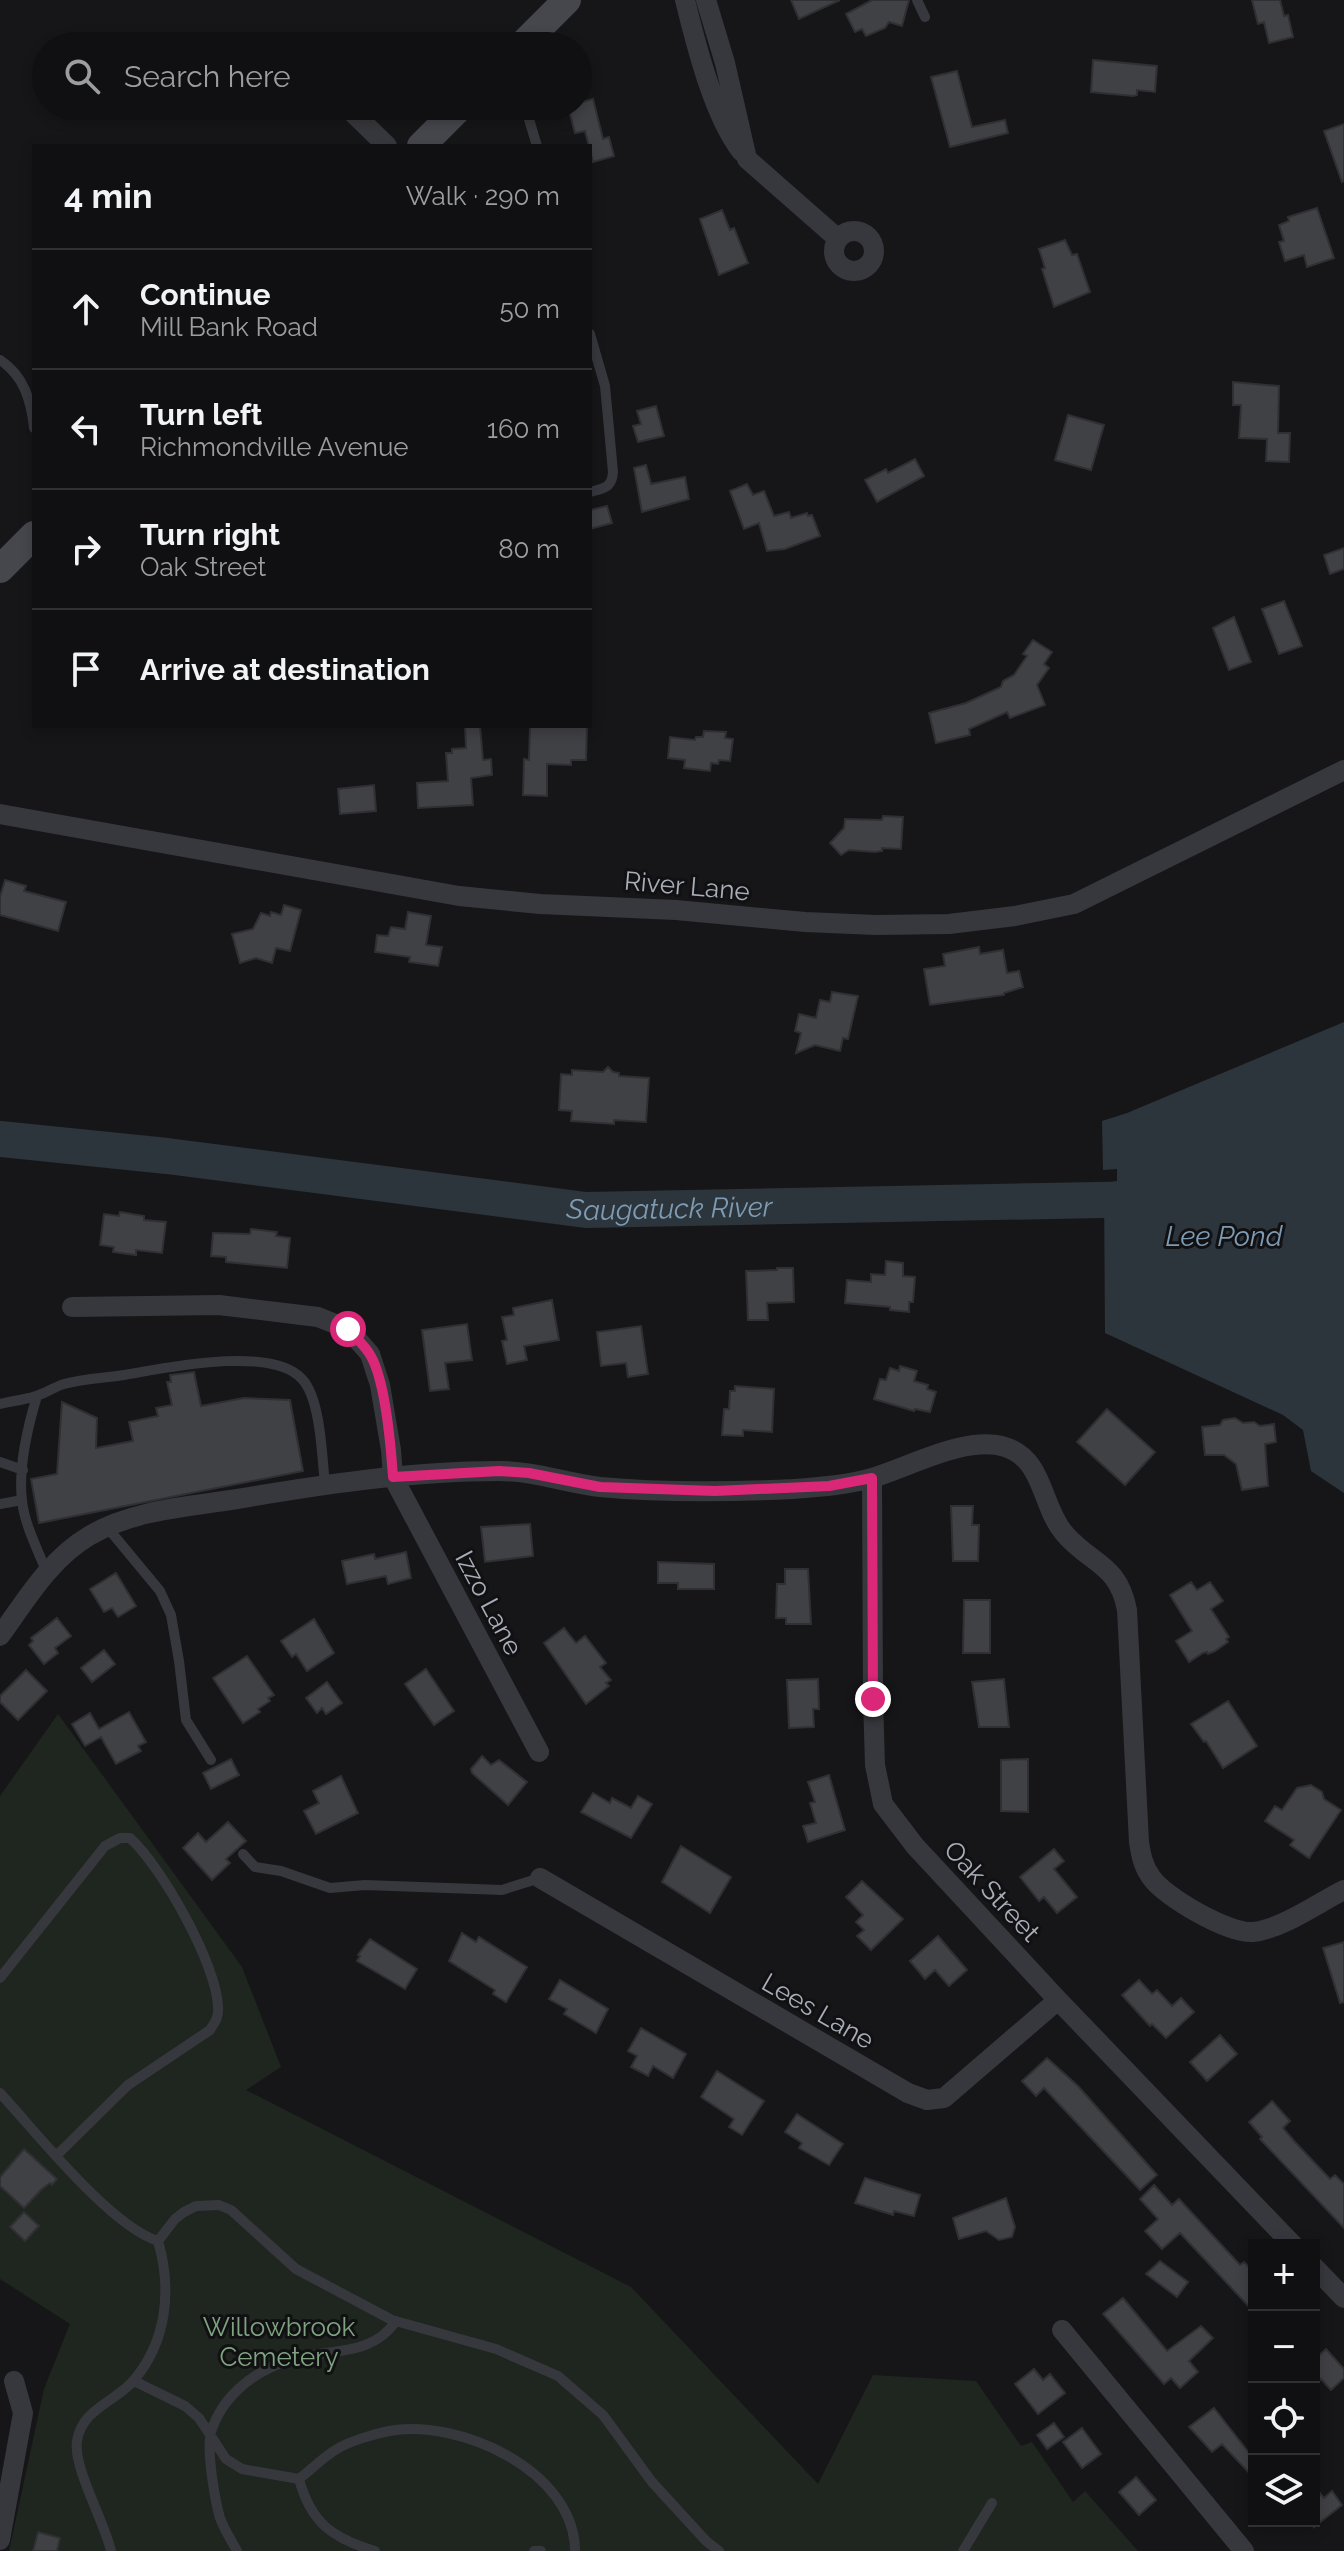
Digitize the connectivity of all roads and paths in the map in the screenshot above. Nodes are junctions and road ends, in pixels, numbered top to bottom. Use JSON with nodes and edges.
{"nodes":[{"id":1,"x":567,"y":0,"type":"edge"},
{"id":2,"x":685,"y":0,"type":"edge"},
{"id":3,"x":706,"y":0,"type":"edge"},
{"id":4,"x":917,"y":0,"type":"edge"},
{"id":5,"x":925,"y":17,"type":"dead end"},
{"id":6,"x":535,"y":32,"type":"edge"},
{"id":7,"x":360,"y":120,"type":"edge"},
{"id":8,"x":447,"y":120,"type":"edge"},
{"id":9,"x":529,"y":120,"type":"edge"},
{"id":10,"x":385,"y":144,"type":"edge"},
{"id":11,"x":423,"y":144,"type":"edge"},
{"id":12,"x":536,"y":144,"type":"edge"},
{"id":13,"x":747,"y":159,"type":"junction"},
{"id":14,"x":837,"y":238,"type":"dead end"},
{"id":15,"x":592,"y":341,"type":"edge"},
{"id":16,"x":0,"y":360,"type":"edge"},
{"id":17,"x":32,"y":410,"type":"edge"},
{"id":18,"x":592,"y":491,"type":"edge"},
{"id":19,"x":32,"y":537,"type":"edge"},
{"id":20,"x":0,"y":569,"type":"edge"},
{"id":21,"x":1344,"y":770,"type":"edge"},
{"id":22,"x":0,"y":814,"type":"edge"},
{"id":23,"x":72,"y":1307,"type":"dead end"},
{"id":24,"x":37,"y":1396,"type":"junction"},
{"id":25,"x":0,"y":1404,"type":"edge"},
{"id":26,"x":0,"y":1462,"type":"edge"},
{"id":27,"x":23,"y":1470,"type":"junction"},
{"id":28,"x":393,"y":1477,"type":"junction"},
{"id":29,"x":872,"y":1478,"type":"junction"},
{"id":30,"x":325,"y":1485,"type":"junction"},
{"id":31,"x":22,"y":1500,"type":"junction"},
{"id":32,"x":0,"y":1504,"type":"edge"},
{"id":33,"x":107,"y":1527,"type":"junction"},
{"id":34,"x":47,"y":1573,"type":"junction"},
{"id":35,"x":0,"y":1636,"type":"edge"},
{"id":36,"x":539,"y":1752,"type":"dead end"},
{"id":37,"x":211,"y":1760,"type":"dead end"},
{"id":38,"x":243,"y":1854,"type":"dead end"},
{"id":39,"x":540,"y":1878,"type":"joint"},
{"id":40,"x":1344,"y":1890,"type":"edge"},
{"id":41,"x":0,"y":1978,"type":"edge"},
{"id":42,"x":1058,"y":2000,"type":"junction"},
{"id":43,"x":0,"y":2093,"type":"edge"},
{"id":44,"x":57,"y":2155,"type":"junction"},
{"id":45,"x":1287,"y":2239,"type":"edge"},
{"id":46,"x":158,"y":2241,"type":"junction"},
{"id":47,"x":1320,"y":2273,"type":"edge"},
{"id":48,"x":1344,"y":2298,"type":"edge"},
{"id":49,"x":396,"y":2321,"type":"junction"},
{"id":50,"x":1062,"y":2330,"type":"dead end"},
{"id":51,"x":14,"y":2381,"type":"dead end"},
{"id":52,"x":134,"y":2381,"type":"junction"},
{"id":53,"x":210,"y":2435,"type":"junction"},
{"id":54,"x":299,"y":2479,"type":"junction"},
{"id":55,"x":992,"y":2503,"type":"dead end"},
{"id":56,"x":0,"y":2540,"type":"edge"},
{"id":57,"x":111,"y":2551,"type":"edge"},
{"id":58,"x":237,"y":2551,"type":"edge"},
{"id":59,"x":375,"y":2551,"type":"edge"},
{"id":60,"x":534,"y":2551,"type":"edge"},
{"id":61,"x":541,"y":2551,"type":"edge"},
{"id":62,"x":575,"y":2551,"type":"edge"},
{"id":63,"x":719,"y":2551,"type":"edge"},
{"id":64,"x":963,"y":2551,"type":"edge"},
{"id":65,"x":1244,"y":2551,"type":"edge"}],
"edges":[{"from":1,"to":6,"type":"main road"},
{"from":2,"to":13,"type":"street"},
{"from":3,"to":13,"type":"street"},
{"from":4,"to":5,"type":"lane"},
{"from":7,"to":10,"type":"street"},
{"from":8,"to":11,"type":"main road"},
{"from":9,"to":12,"type":"lane"},
{"from":13,"to":14,"type":"street"},
{"from":15,"to":18,"type":"lane"},
{"from":16,"to":17,"type":"lane"},
{"from":19,"to":20,"type":"main road"},
{"from":21,"to":22,"type":"street","name":"River Lane"},
{"from":23,"to":28,"type":"street"},
{"from":24,"to":25,"type":"lane"},
{"from":24,"to":27,"type":"lane"},
{"from":24,"to":30,"type":"lane"},
{"from":26,"to":27,"type":"lane"},
{"from":27,"to":31,"type":"lane"},
{"from":28,"to":29,"type":"street"},
{"from":28,"to":30,"type":"street"},
{"from":28,"to":36,"type":"street","name":"Izzo Lane"},
{"from":29,"to":40,"type":"street"},
{"from":29,"to":42,"type":"street","name":"Oak Street"},
{"from":30,"to":33,"type":"street"},
{"from":31,"to":32,"type":"lane"},
{"from":31,"to":34,"type":"lane"},
{"from":33,"to":34,"type":"street"},
{"from":33,"to":37,"type":"lane"},
{"from":34,"to":35,"type":"street"},
{"from":38,"to":39,"type":"lane"},
{"from":39,"to":42,"type":"street","name":"Lees Lane"},
{"from":41,"to":44,"type":"lane"},
{"from":42,"to":45,"type":"street","name":"Oak Street"},
{"from":43,"to":44,"type":"lane"},
{"from":44,"to":46,"type":"lane"},
{"from":46,"to":49,"type":"lane"},
{"from":46,"to":52,"type":"lane"},
{"from":47,"to":48,"type":"street"},
{"from":49,"to":53,"type":"lane"},
{"from":49,"to":63,"type":"lane"},
{"from":50,"to":65,"type":"street"},
{"from":51,"to":56,"type":"street"},
{"from":52,"to":53,"type":"lane"},
{"from":52,"to":57,"type":"lane"},
{"from":53,"to":54,"type":"lane"},
{"from":53,"to":58,"type":"lane"},
{"from":54,"to":59,"type":"lane"},
{"from":54,"to":62,"type":"lane"},
{"from":55,"to":64,"type":"lane"},
{"from":60,"to":61,"type":"lane"}]}
